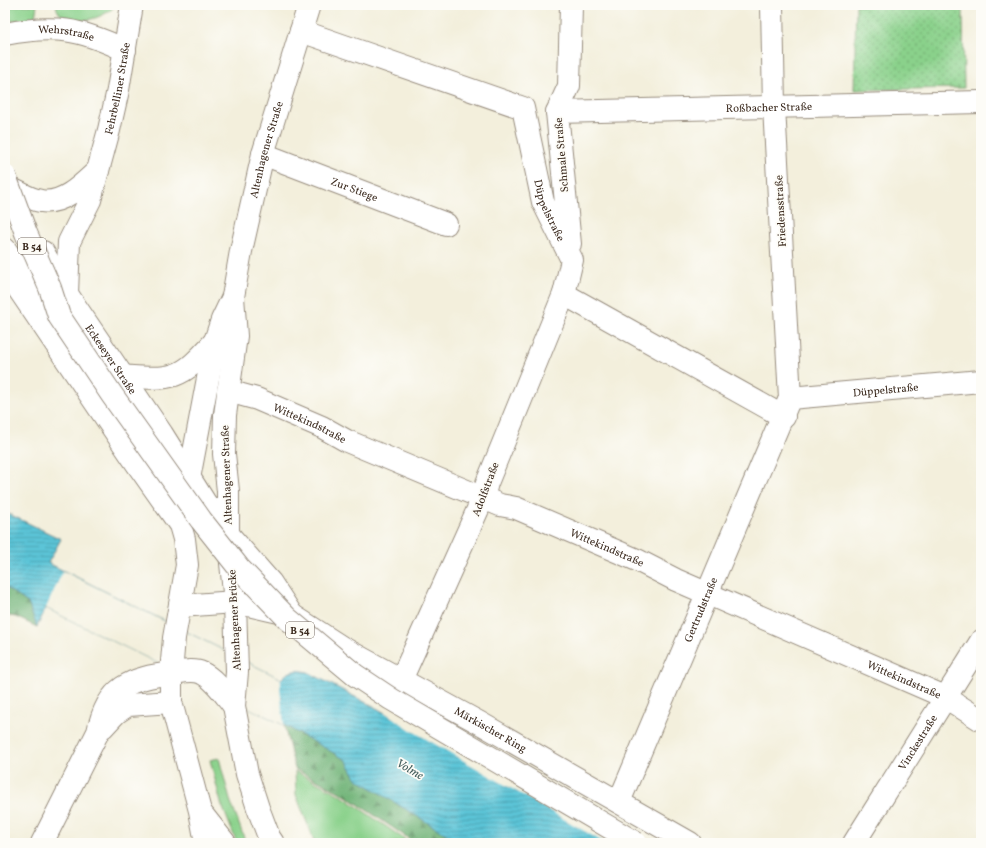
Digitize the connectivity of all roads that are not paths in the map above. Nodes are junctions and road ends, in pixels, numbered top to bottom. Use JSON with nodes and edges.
{"nodes":[{"id":1,"x":132,"y":5,"type":"edge"},
{"id":2,"x":309,"y":5,"type":"edge"},
{"id":3,"x":571,"y":5,"type":"edge"},
{"id":4,"x":772,"y":5,"type":"edge"},
{"id":5,"x":301,"y":32,"type":"junction"},
{"id":6,"x":5,"y":34,"type":"edge"},
{"id":7,"x":125,"y":50,"type":"junction"},
{"id":8,"x":981,"y":102,"type":"edge"},
{"id":9,"x":774,"y":107,"type":"junction"},
{"id":10,"x":557,"y":112,"type":"junction"},
{"id":11,"x":263,"y":154,"type":"junction"},
{"id":12,"x":98,"y":170,"type":"junction"},
{"id":13,"x":8,"y":181,"type":"edge"},
{"id":14,"x":446,"y":224,"type":"dead end"},
{"id":15,"x":5,"y":249,"type":"edge"},
{"id":16,"x":572,"y":260,"type":"junction"},
{"id":17,"x":5,"y":269,"type":"edge"},
{"id":18,"x":68,"y":294,"type":"junction"},
{"id":19,"x":564,"y":294,"type":"junction"},
{"id":20,"x":233,"y":297,"type":"junction"},
{"id":21,"x":59,"y":316,"type":"junction"},
{"id":22,"x":215,"y":341,"type":"junction"},
{"id":23,"x":121,"y":376,"type":"junction"},
{"id":24,"x":981,"y":381,"type":"edge"},
{"id":25,"x":228,"y":391,"type":"junction"},
{"id":26,"x":787,"y":407,"type":"junction"},
{"id":27,"x":190,"y":476,"type":"junction"},
{"id":28,"x":483,"y":498,"type":"junction"},
{"id":29,"x":180,"y":525,"type":"junction"},
{"id":30,"x":228,"y":534,"type":"junction"},
{"id":31,"x":708,"y":594,"type":"junction"},
{"id":32,"x":234,"y":602,"type":"junction"},
{"id":33,"x":180,"y":606,"type":"junction"},
{"id":34,"x":292,"y":615,"type":"junction"},
{"id":35,"x":981,"y":641,"type":"edge"},
{"id":36,"x":171,"y":673,"type":"junction"},
{"id":37,"x":401,"y":680,"type":"junction"},
{"id":38,"x":945,"y":697,"type":"junction"},
{"id":39,"x":171,"y":702,"type":"junction"},
{"id":40,"x":234,"y":706,"type":"junction"},
{"id":41,"x":981,"y":720,"type":"edge"},
{"id":42,"x":98,"y":732,"type":"junction"},
{"id":43,"x":619,"y":802,"type":"junction"},
{"id":44,"x":200,"y":811,"type":"junction"},
{"id":45,"x":42,"y":843,"type":"edge"},
{"id":46,"x":206,"y":843,"type":"edge"},
{"id":47,"x":225,"y":843,"type":"edge"},
{"id":48,"x":273,"y":843,"type":"edge"},
{"id":49,"x":636,"y":843,"type":"edge"},
{"id":50,"x":690,"y":843,"type":"edge"},
{"id":51,"x":854,"y":843,"type":"edge"}],
"edges":[{"from":1,"to":7,"type":"street","name":"Fehrbelliner Straße"},
{"from":2,"to":5,"type":"street","name":"Altenhagener Straße"},
{"from":3,"to":10,"type":"street","name":"Schmale Straße"},
{"from":4,"to":9,"type":"street","name":"Friedensstraße"},
{"from":5,"to":11,"type":"street","name":"Altenhagener Straße"},
{"from":5,"to":16,"type":"street","name":"Düppelstraße"},
{"from":6,"to":7,"type":"street","name":"Wehrstraße"},
{"from":7,"to":12,"type":"street","name":"Fehrbelliner Straße"},
{"from":8,"to":9,"type":"street","name":"Roßbacher Straße"},
{"from":9,"to":10,"type":"street","name":"Roßbacher Straße"},
{"from":9,"to":26,"type":"street","name":"Friedensstraße"},
{"from":10,"to":16,"type":"street","name":"Schmale Straße"},
{"from":11,"to":14,"type":"street","name":"Zur Stiege"},
{"from":11,"to":20,"type":"street","name":"Altenhagener Straße"},
{"from":12,"to":13,"type":"street"},
{"from":12,"to":18,"type":"street","name":"Fehrbelliner Straße"},
{"from":13,"to":18,"type":"street","name":"Eckeseyer Straße"},
{"from":13,"to":21,"type":"street","number":"B 54","bridge":true},
{"from":15,"to":21,"type":"street","number":"B 54"},
{"from":16,"to":19,"type":"street"},
{"from":17,"to":29,"type":"street"},
{"from":18,"to":23,"type":"street","name":"Eckeseyer Straße"},
{"from":19,"to":26,"type":"street"},
{"from":19,"to":28,"type":"street","name":"Adolfstraße"},
{"from":20,"to":22,"type":"street","name":"Altenhagener Straße"},
{"from":20,"to":25,"type":"street","name":"Altenhagener Straße"},
{"from":21,"to":49,"type":"street","number":"B 54","bridge":true},
{"from":22,"to":23,"type":"street"},
{"from":22,"to":27,"type":"street","name":"Altenhagener Straße"},
{"from":23,"to":27,"type":"street","name":"Eckeseyer Straße"},
{"from":24,"to":26,"type":"street","name":"Düppelstraße"},
{"from":25,"to":28,"type":"street","name":"Wittekindstraße"},
{"from":25,"to":30,"type":"street","name":"Altenhagener Straße"},
{"from":26,"to":31,"type":"street","name":"Gertrudstraße"},
{"from":27,"to":29,"type":"street","name":"Altenhagener Straße"},
{"from":27,"to":30,"type":"street","name":"Eckeseyer Straße"},
{"from":28,"to":31,"type":"street","name":"Wittekindstraße"},
{"from":28,"to":37,"type":"street","name":"Adolfstraße"},
{"from":29,"to":33,"type":"street"},
{"from":30,"to":32,"type":"street","name":"Altenhagener Brücke"},
{"from":30,"to":34,"type":"street","name":"Eckeseyer Straße"},
{"from":31,"to":38,"type":"street","name":"Wittekindstraße"},
{"from":31,"to":43,"type":"street","name":"Gertrudstraße"},
{"from":32,"to":33,"type":"street"},
{"from":32,"to":34,"type":"street"},
{"from":32,"to":40,"type":"street","name":"Altenhagener Brücke"},
{"from":33,"to":36,"type":"street"},
{"from":34,"to":37,"type":"street","name":"Märkischer Ring"},
{"from":35,"to":38,"type":"street","name":"Vinckestraße"},
{"from":36,"to":39,"type":"street"},
{"from":36,"to":40,"type":"street","name":"Altenhagener Brücke"},
{"from":36,"to":42,"type":"street","name":"Altenhagener Brücke"},
{"from":37,"to":43,"type":"street","name":"Märkischer Ring"},
{"from":38,"to":41,"type":"street","name":"Wittekindstraße"},
{"from":38,"to":51,"type":"street","name":"Vinckestraße"},
{"from":39,"to":42,"type":"street"},
{"from":39,"to":44,"type":"street"},
{"from":40,"to":48,"type":"street","name":"Altenhagener Brücke"},
{"from":42,"to":45,"type":"street"},
{"from":43,"to":50,"type":"street","name":"Märkischer Ring"},
{"from":44,"to":46,"type":"street"},
{"from":44,"to":47,"type":"street"}]}
